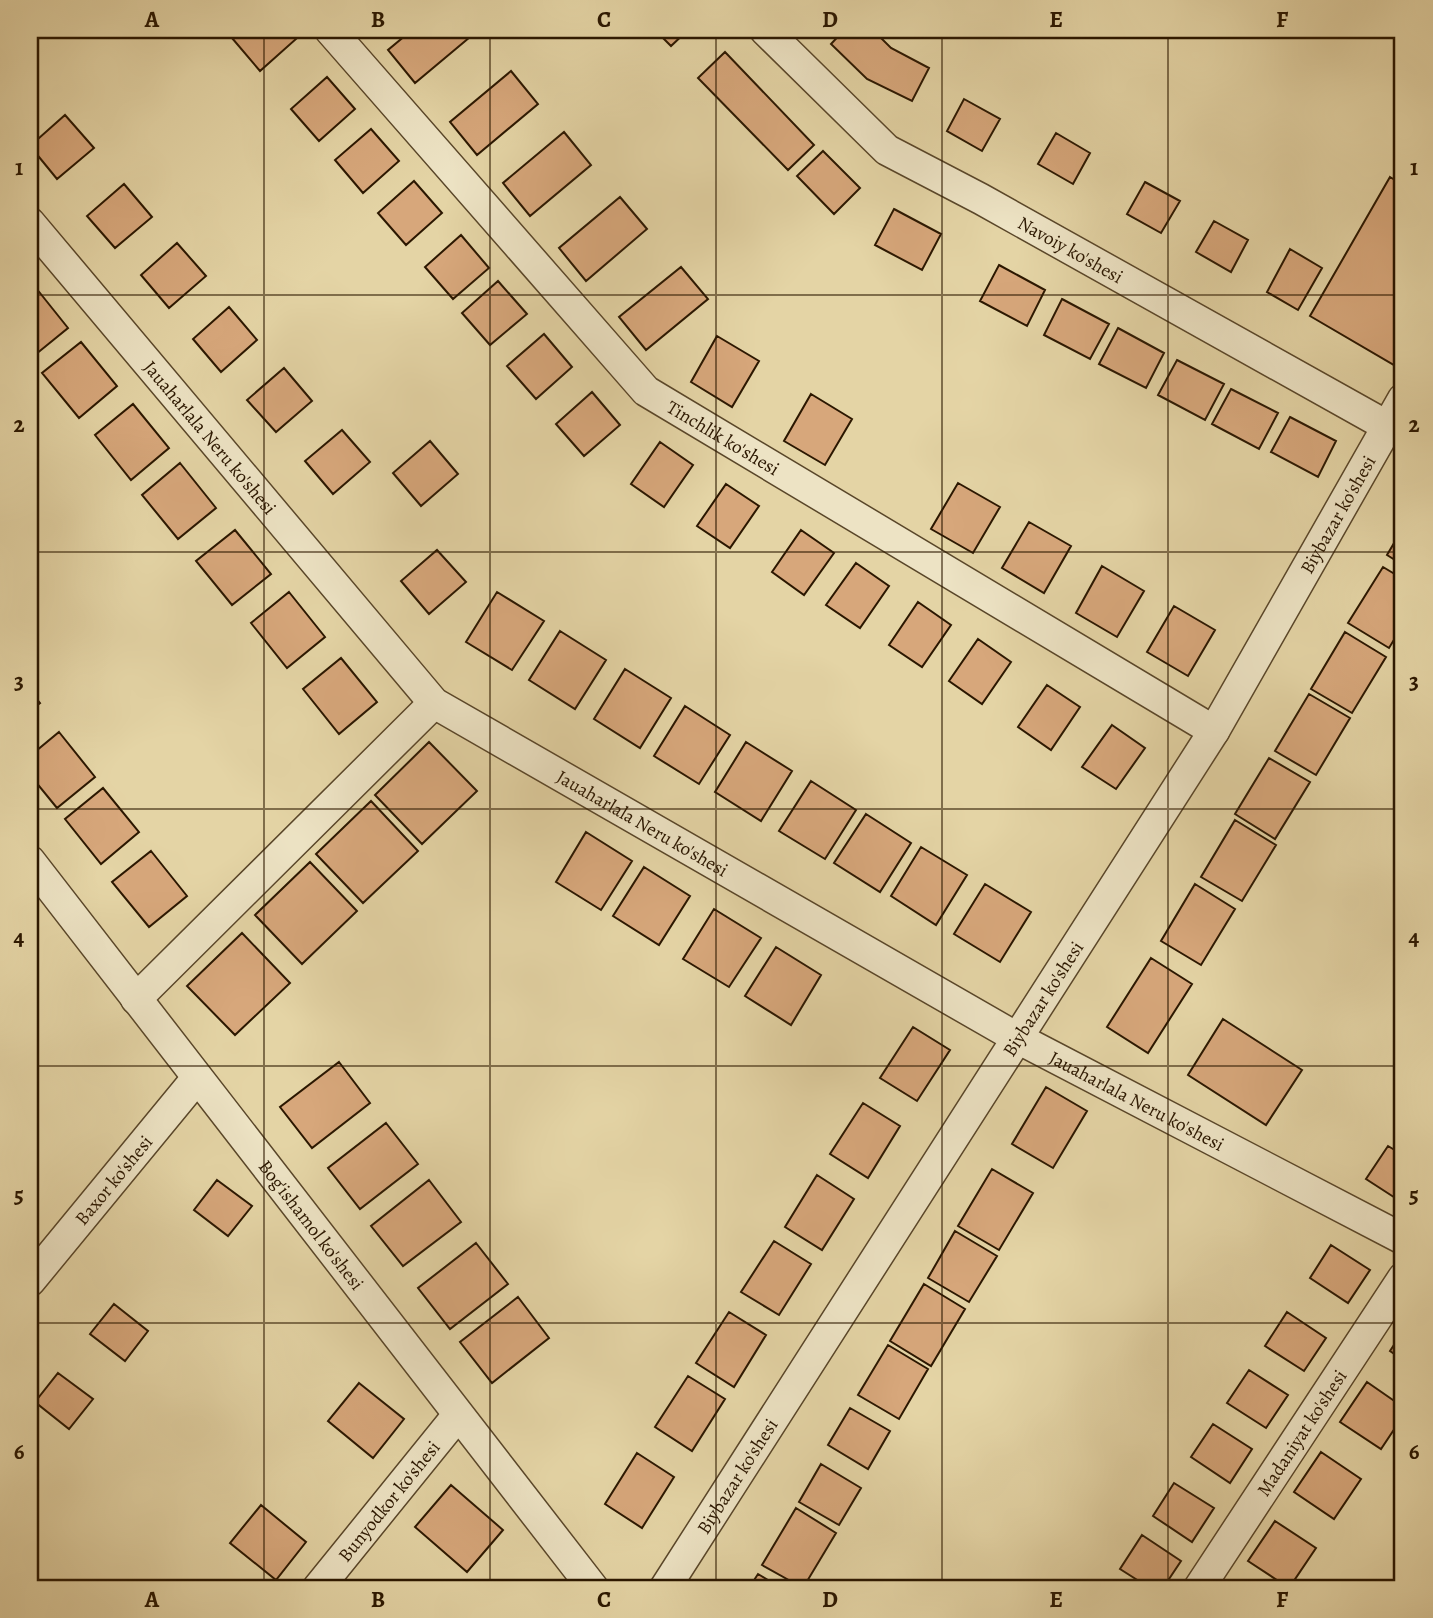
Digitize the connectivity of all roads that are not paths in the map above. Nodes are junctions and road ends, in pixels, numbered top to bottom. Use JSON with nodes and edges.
{"nodes":[{"id":1,"x":330,"y":30,"type":"edge"},
{"id":2,"x":765,"y":30,"type":"edge"},
{"id":3,"x":30,"y":223,"type":"edge"},
{"id":4,"x":1403,"y":399,"type":"edge"},
{"id":5,"x":1395,"y":431,"type":"edge"},
{"id":6,"x":434,"y":704,"type":"junction"},
{"id":7,"x":1214,"y":731,"type":"junction"},
{"id":8,"x":30,"y":861,"type":"edge"},
{"id":9,"x":136,"y":999,"type":"junction"},
{"id":10,"x":1018,"y":1039,"type":"junction"},
{"id":11,"x":197,"y":1077,"type":"junction"},
{"id":12,"x":1403,"y":1240,"type":"edge"},
{"id":13,"x":1403,"y":1278,"type":"edge"},
{"id":14,"x":30,"y":1281,"type":"edge"},
{"id":15,"x":458,"y":1415,"type":"junction"},
{"id":16,"x":318,"y":1588,"type":"edge"},
{"id":17,"x":593,"y":1588,"type":"edge"},
{"id":18,"x":665,"y":1588,"type":"edge"},
{"id":19,"x":1199,"y":1588,"type":"edge"}],
"edges":[{"from":1,"to":7,"type":"street","name":"Tinchlik ko'shesi"},
{"from":2,"to":5,"type":"street","name":"Navoiy ko'shesi"},
{"from":3,"to":6,"type":"street","name":"Jauaharlala Neru ko'shesi"},
{"from":4,"to":5,"type":"street","name":"Biybazar ko'shesi"},
{"from":5,"to":7,"type":"street","name":"Biybazar ko'shesi"},
{"from":6,"to":9,"type":"street"},
{"from":6,"to":10,"type":"street","name":"Jauaharlala Neru ko'shesi"},
{"from":7,"to":10,"type":"street","name":"Biybazar ko'shesi"},
{"from":8,"to":9,"type":"street","name":"Bog'ishamol ko'shesi"},
{"from":9,"to":11,"type":"street","name":"Bog'ishamol ko'shesi"},
{"from":10,"to":12,"type":"street","name":"Jauaharlala Neru ko'shesi"},
{"from":10,"to":18,"type":"street","name":"Biybazar ko'shesi"},
{"from":11,"to":14,"type":"street","name":"Baxor ko'shesi"},
{"from":11,"to":15,"type":"street","name":"Bog'ishamol ko'shesi"},
{"from":13,"to":19,"type":"street","name":"Madaniyat ko'shesi"},
{"from":15,"to":16,"type":"street","name":"Bunyodkor ko'shesi"},
{"from":15,"to":17,"type":"street","name":"Bog'ishamol ko'shesi"}]}
